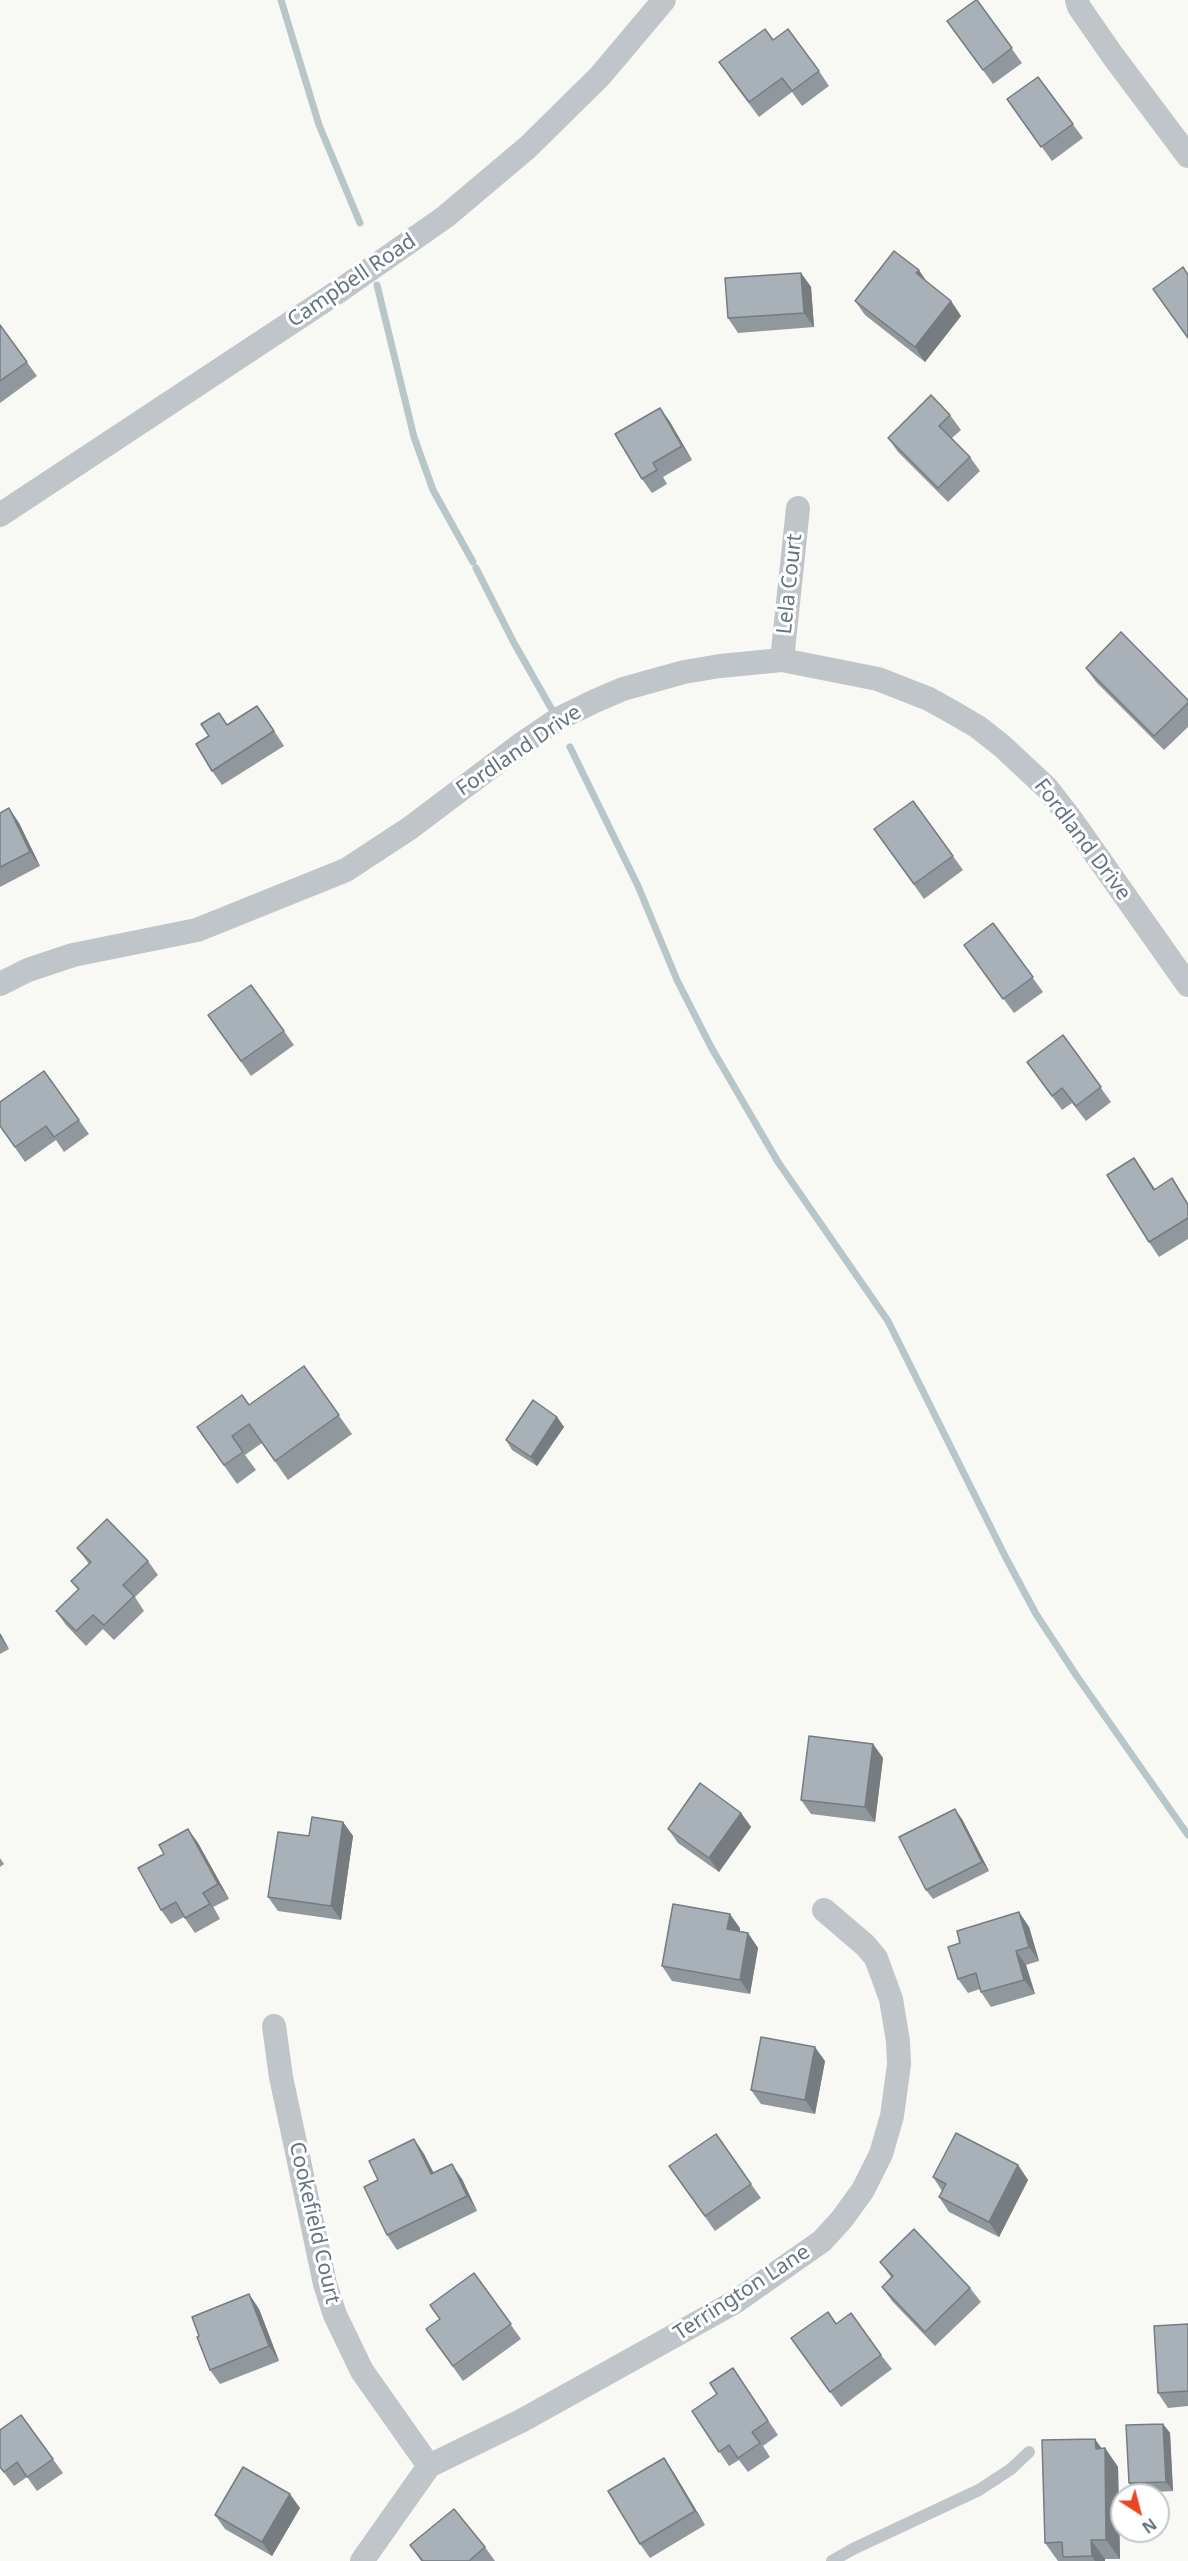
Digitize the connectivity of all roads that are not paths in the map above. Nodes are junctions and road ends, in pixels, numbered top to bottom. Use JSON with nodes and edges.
{"nodes":[{"id":1,"x":664,"y":0,"type":"edge"},
{"id":2,"x":1077,"y":0,"type":"edge"},
{"id":3,"x":1188,"y":156,"type":"edge"},
{"id":4,"x":798,"y":508,"type":"dead end"},
{"id":5,"x":0,"y":515,"type":"edge"},
{"id":6,"x":782,"y":660,"type":"junction"},
{"id":7,"x":0,"y":984,"type":"edge"},
{"id":8,"x":1188,"y":985,"type":"edge"},
{"id":9,"x":824,"y":1910,"type":"dead end"},
{"id":10,"x":274,"y":2026,"type":"dead end"},
{"id":11,"x":1029,"y":2452,"type":"dead end"},
{"id":12,"x":429,"y":2466,"type":"junction"},
{"id":13,"x":362,"y":2561,"type":"edge"},
{"id":14,"x":832,"y":2561,"type":"edge"}],
"edges":[{"from":1,"to":5,"type":"street","name":"Campbell Road"},
{"from":2,"to":3,"type":"street"},
{"from":4,"to":6,"type":"street","name":"Lela Court"},
{"from":6,"to":7,"type":"street","name":"Fordland Drive"},
{"from":6,"to":8,"type":"street","name":"Fordland Drive"},
{"from":9,"to":12,"type":"street","name":"Terrington Lane"},
{"from":10,"to":12,"type":"street","name":"Cookefield Court"},
{"from":11,"to":14,"type":"lane"},
{"from":12,"to":13,"type":"street","name":"Terrington Lane"}]}
